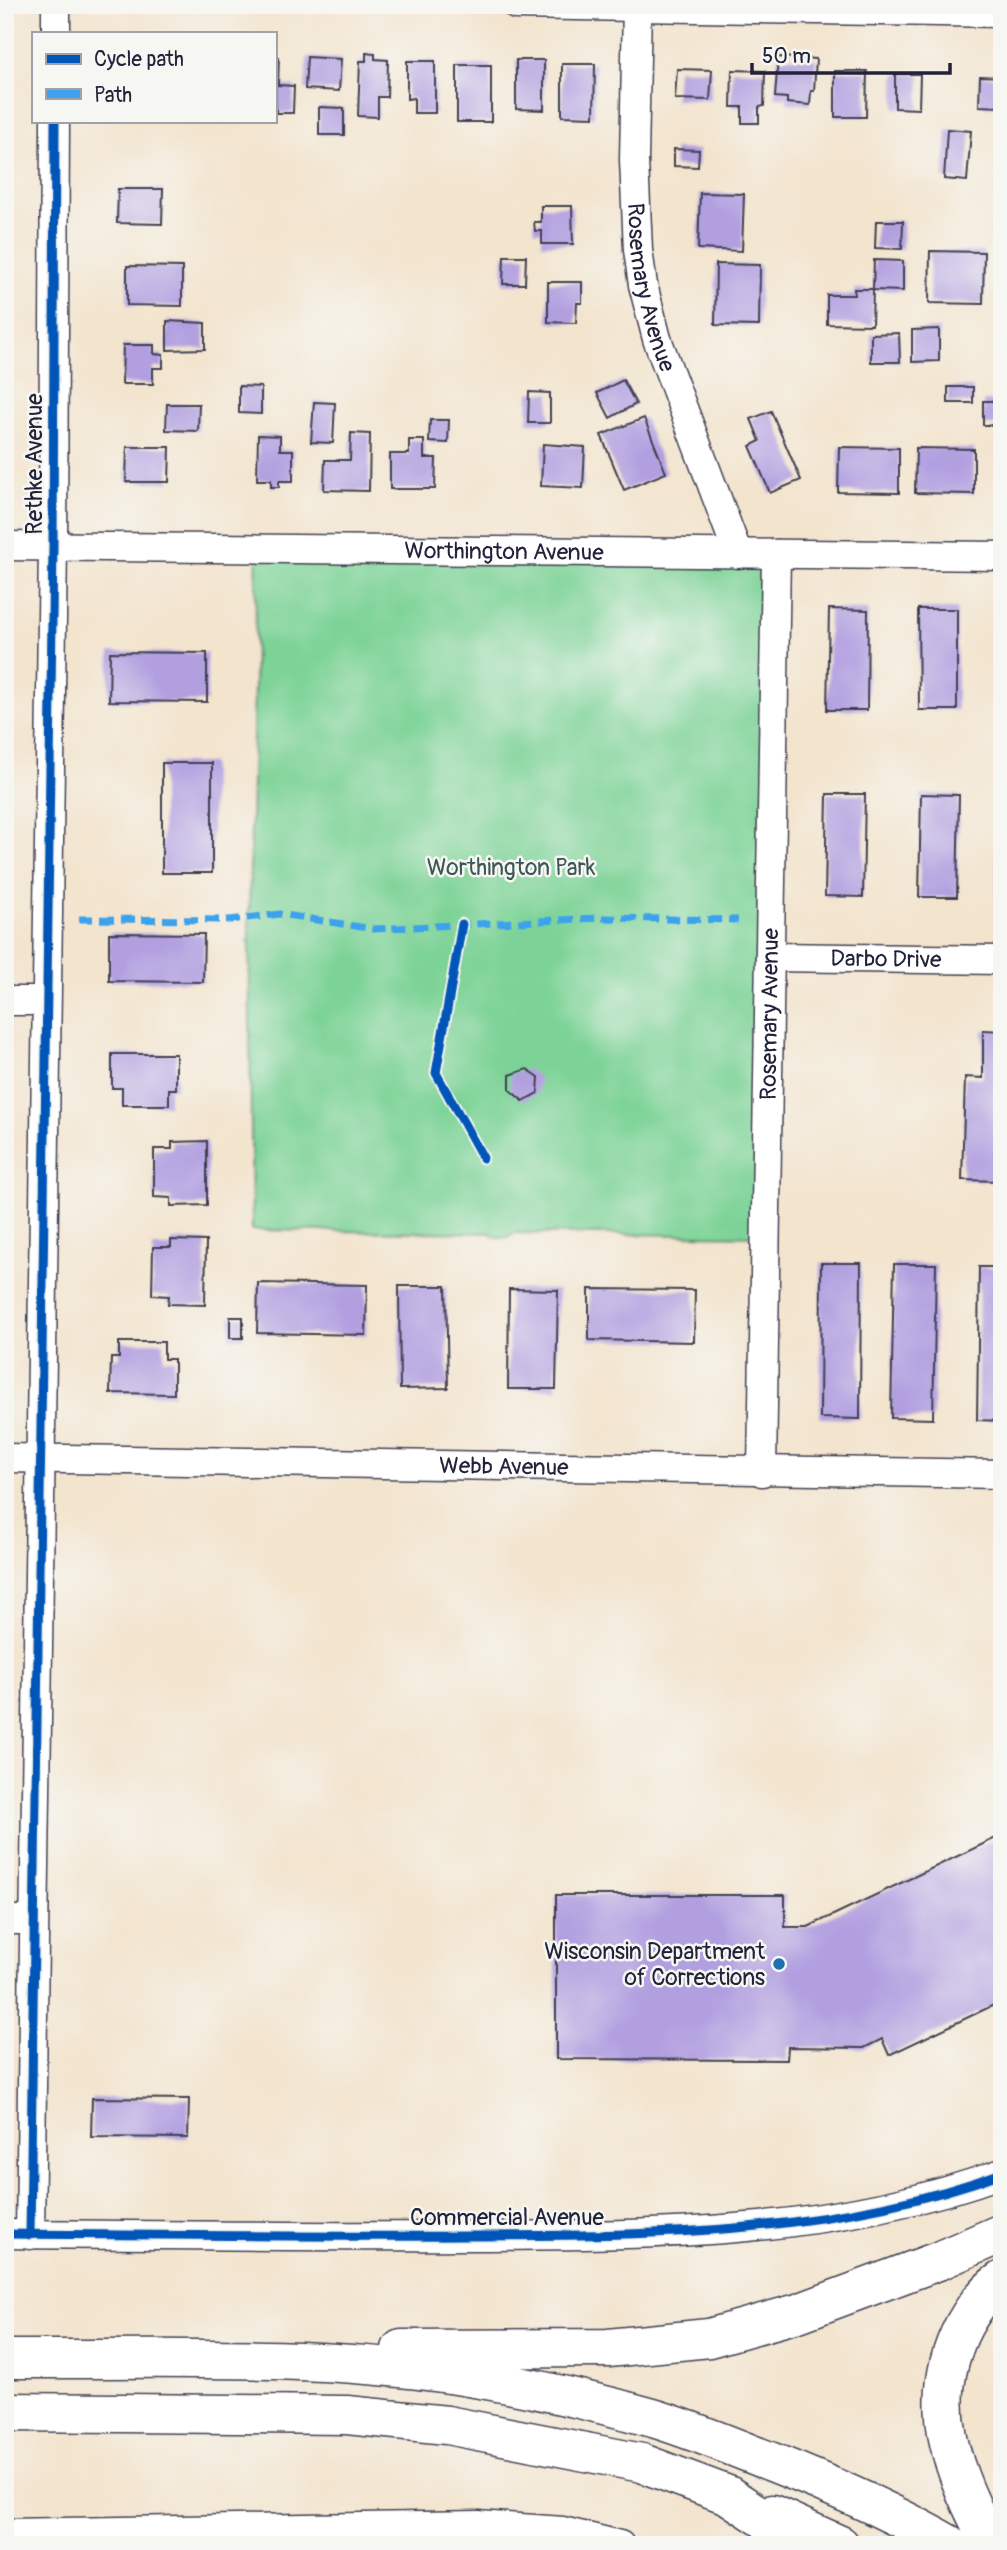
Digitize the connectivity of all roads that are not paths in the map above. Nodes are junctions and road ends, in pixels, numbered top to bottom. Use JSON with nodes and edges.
{"nodes":[{"id":1,"x":56,"y":5,"type":"edge"},
{"id":2,"x":516,"y":5,"type":"edge"},
{"id":3,"x":637,"y":6,"type":"edge"},
{"id":4,"x":1002,"y":13,"type":"edge"},
{"id":5,"x":56,"y":32,"type":"edge"},
{"id":6,"x":55,"y":122,"type":"edge"},
{"id":7,"x":5,"y":546,"type":"edge"},
{"id":8,"x":53,"y":546,"type":"junction"},
{"id":9,"x":738,"y":554,"type":"junction"},
{"id":10,"x":776,"y":554,"type":"junction"},
{"id":11,"x":1002,"y":556,"type":"edge"},
{"id":12,"x":770,"y":957,"type":"junction"},
{"id":13,"x":1002,"y":960,"type":"edge"},
{"id":14,"x":5,"y":1001,"type":"edge"},
{"id":15,"x":46,"y":1001,"type":"junction"},
{"id":16,"x":5,"y":1458,"type":"edge"},
{"id":17,"x":42,"y":1458,"type":"junction"},
{"id":18,"x":762,"y":1472,"type":"junction"},
{"id":19,"x":1002,"y":1474,"type":"edge"},
{"id":20,"x":19,"y":1920,"type":"edge"},
{"id":21,"x":1002,"y":2173,"type":"edge"},
{"id":22,"x":1002,"y":2233,"type":"edge"},
{"id":23,"x":18,"y":2234,"type":"edge"},
{"id":24,"x":1002,"y":2280,"type":"edge"},
{"id":25,"x":5,"y":2359,"type":"edge"},
{"id":26,"x":277,"y":2361,"type":"junction"},
{"id":27,"x":5,"y":2413,"type":"edge"},
{"id":28,"x":728,"y":2495,"type":"junction"},
{"id":29,"x":21,"y":2537,"type":"edge"},
{"id":30,"x":620,"y":2545,"type":"edge"},
{"id":31,"x":804,"y":2545,"type":"edge"},
{"id":32,"x":840,"y":2545,"type":"edge"},
{"id":33,"x":950,"y":2545,"type":"edge"},
{"id":34,"x":991,"y":2545,"type":"edge"}],
"edges":[{"from":1,"to":5,"type":"street"},
{"from":2,"to":3,"type":"street"},
{"from":3,"to":4,"type":"street"},
{"from":3,"to":9,"type":"street","name":"Rosemary Avenue"},
{"from":6,"to":8,"type":"street","name":"Rethke Avenue"},
{"from":7,"to":8,"type":"street","name":"Worthington Avenue"},
{"from":8,"to":9,"type":"street","name":"Worthington Avenue"},
{"from":8,"to":15,"type":"street","name":"Rethke Avenue"},
{"from":9,"to":10,"type":"street","name":"Worthington Avenue"},
{"from":10,"to":11,"type":"street","name":"Worthington Avenue"},
{"from":10,"to":12,"type":"street","name":"Rosemary Avenue"},
{"from":12,"to":13,"type":"street","name":"Darbo Drive"},
{"from":12,"to":18,"type":"street","name":"Rosemary Avenue"},
{"from":14,"to":15,"type":"street"},
{"from":15,"to":17,"type":"street","name":"Rethke Avenue"},
{"from":16,"to":17,"type":"street","name":"Webb Avenue"},
{"from":17,"to":18,"type":"street","name":"Webb Avenue"},
{"from":17,"to":20,"type":"street","name":"Rethke Avenue"},
{"from":18,"to":19,"type":"street","name":"Webb Avenue"},
{"from":20,"to":23,"type":"street","name":"Rethke Avenue"},
{"from":21,"to":23,"type":"street","name":"Commercial Avenue"},
{"from":22,"to":26,"type":"main road"},
{"from":24,"to":34,"type":"main road"},
{"from":25,"to":26,"type":"main road"},
{"from":26,"to":33,"type":"main road"},
{"from":27,"to":28,"type":"main road"},
{"from":28,"to":31,"type":"main road"},
{"from":28,"to":32,"type":"main road"},
{"from":29,"to":30,"type":"street"}]}
